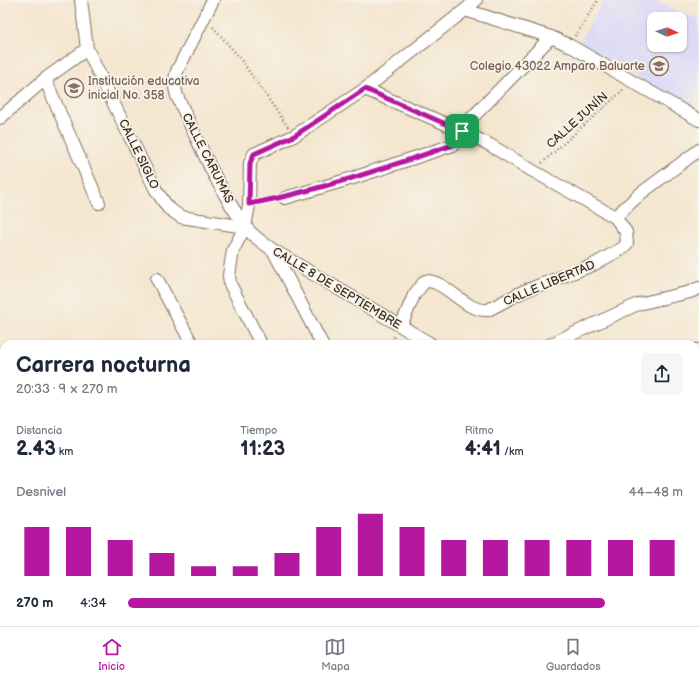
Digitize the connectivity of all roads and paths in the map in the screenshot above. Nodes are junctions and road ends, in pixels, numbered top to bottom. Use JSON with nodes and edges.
{"nodes":[{"id":1,"x":81,"y":0,"type":"edge"},
{"id":2,"x":213,"y":0,"type":"edge"},
{"id":3,"x":476,"y":0,"type":"edge"},
{"id":4,"x":598,"y":0,"type":"edge"},
{"id":5,"x":465,"y":10,"type":"junction"},
{"id":6,"x":205,"y":18,"type":"junction"},
{"id":7,"x":551,"y":37,"type":"junction"},
{"id":8,"x":569,"y":45,"type":"junction"},
{"id":9,"x":87,"y":49,"type":"junction"},
{"id":10,"x":45,"y":79,"type":"junction"},
{"id":11,"x":632,"y":82,"type":"junction"},
{"id":12,"x":365,"y":89,"type":"junction"},
{"id":13,"x":0,"y":118,"type":"edge"},
{"id":14,"x":699,"y":120,"type":"edge"},
{"id":15,"x":462,"y":131,"type":"junction"},
{"id":16,"x":294,"y":136,"type":"junction"},
{"id":17,"x":699,"y":150,"type":"edge"},
{"id":18,"x":533,"y":172,"type":"junction"},
{"id":19,"x":284,"y":198,"type":"joint"},
{"id":20,"x":99,"y":203,"type":"dead end"},
{"id":21,"x":249,"y":204,"type":"junction"},
{"id":22,"x":615,"y":217,"type":"junction"},
{"id":23,"x":245,"y":227,"type":"junction"},
{"id":24,"x":273,"y":250,"type":"junction"},
{"id":25,"x":158,"y":279,"type":"dead end"},
{"id":26,"x":699,"y":288,"type":"edge"},
{"id":27,"x":401,"y":326,"type":"junction"},
{"id":28,"x":190,"y":340,"type":"edge"},
{"id":29,"x":259,"y":340,"type":"edge"},
{"id":30,"x":320,"y":340,"type":"edge"},
{"id":31,"x":425,"y":340,"type":"edge"},
{"id":32,"x":560,"y":340,"type":"edge"}],
"edges":[{"from":1,"to":9,"type":"street","name":"CALLE SIGLO"},
{"from":2,"to":6,"type":"street","name":"CALLE CARUMAS"},
{"from":3,"to":5,"type":"street"},
{"from":4,"to":8,"type":"path"},
{"from":5,"to":7,"type":"street"},
{"from":5,"to":12,"type":"street"},
{"from":6,"to":16,"type":"path"},
{"from":6,"to":23,"type":"street","name":"CALLE CARUMAS"},
{"from":7,"to":8,"type":"street"},
{"from":7,"to":15,"type":"street"},
{"from":8,"to":11,"type":"street"},
{"from":9,"to":10,"type":"street"},
{"from":9,"to":23,"type":"street","name":"CALLE SIGLO"},
{"from":10,"to":13,"type":"street"},
{"from":10,"to":20,"type":"street"},
{"from":11,"to":14,"type":"street"},
{"from":11,"to":18,"type":"path","name":"CALLE JUNÍN"},
{"from":12,"to":15,"type":"street"},
{"from":12,"to":16,"type":"street"},
{"from":15,"to":18,"type":"street"},
{"from":15,"to":19,"type":"street"},
{"from":16,"to":21,"type":"street"},
{"from":17,"to":22,"type":"street"},
{"from":18,"to":22,"type":"street"},
{"from":19,"to":21,"type":"path"},
{"from":21,"to":23,"type":"street"},
{"from":22,"to":27,"type":"street","name":"CALLE LIBERTAD"},
{"from":23,"to":24,"type":"street","name":"CALLE 8 DE SEPTIEMBRE"},
{"from":23,"to":29,"type":"street"},
{"from":24,"to":27,"type":"street","name":"CALLE 8 DE SEPTIEMBRE"},
{"from":24,"to":30,"type":"street"},
{"from":25,"to":28,"type":"street"},
{"from":26,"to":32,"type":"street"},
{"from":27,"to":31,"type":"street","name":"CALLE 8 DE SEPTIEMBRE"}]}
